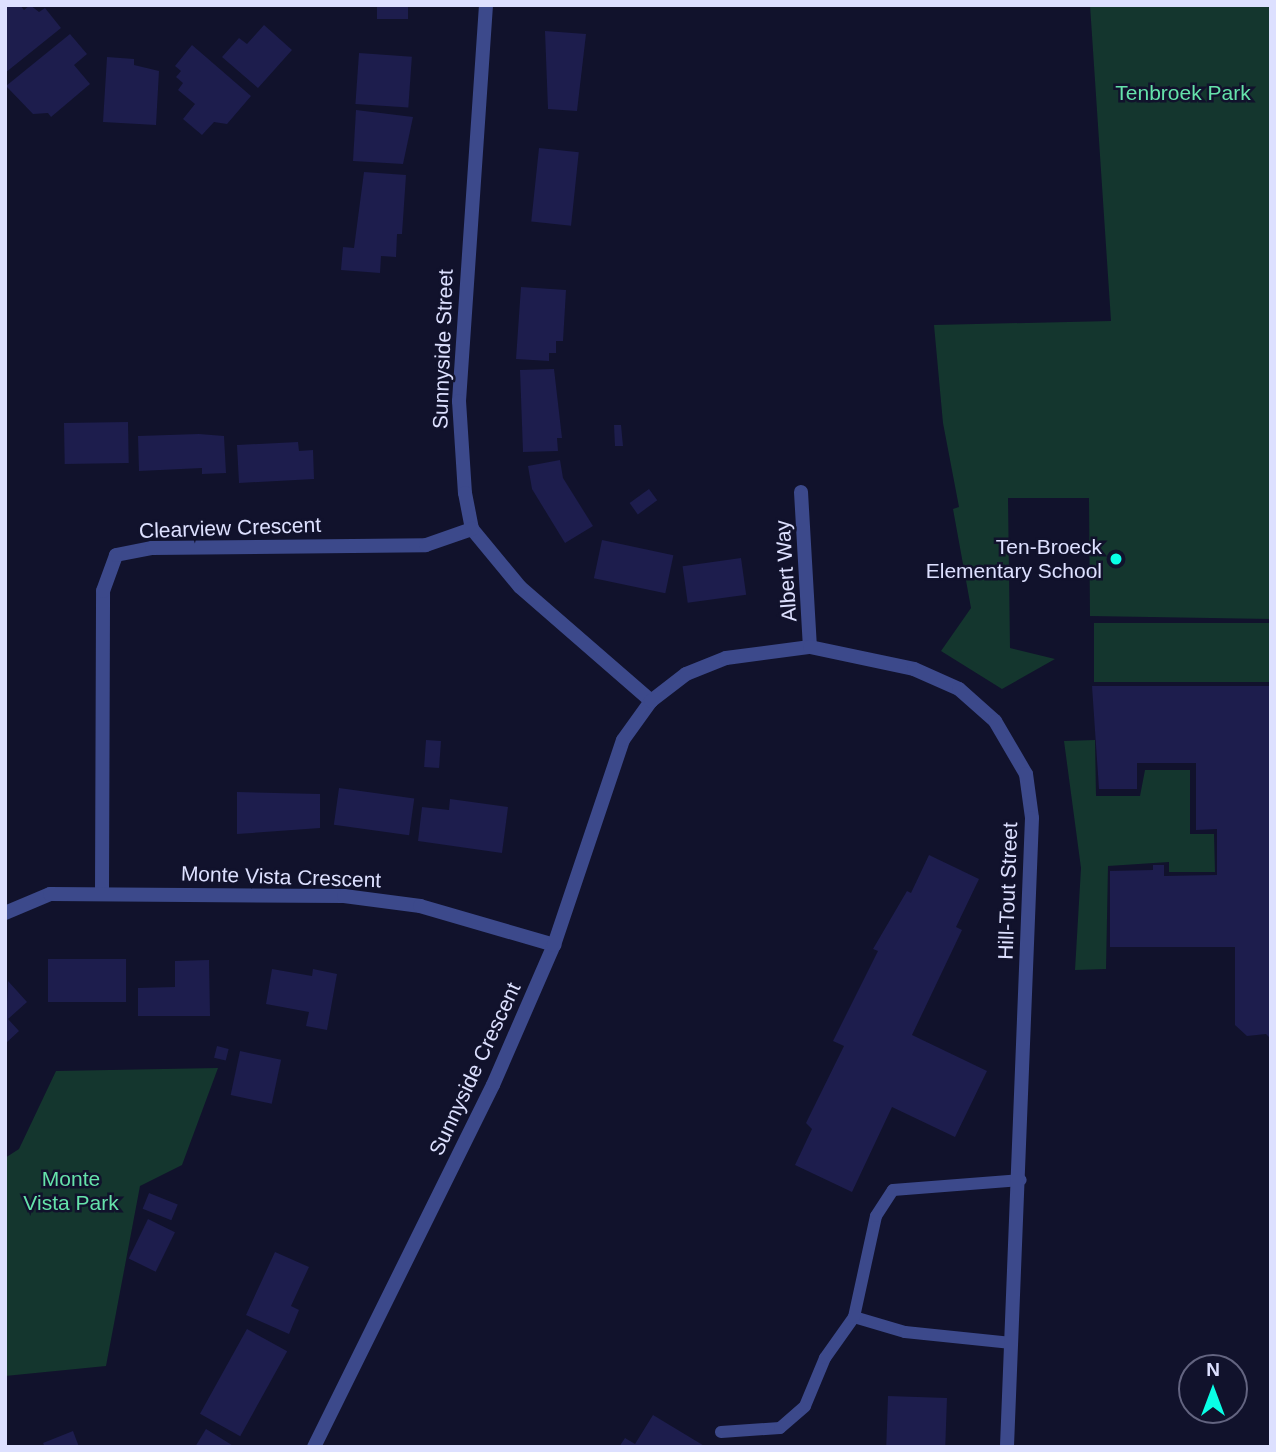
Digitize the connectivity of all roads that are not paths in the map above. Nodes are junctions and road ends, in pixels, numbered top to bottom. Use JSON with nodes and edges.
{"nodes":[{"id":1,"x":486,"y":5,"type":"edge"},
{"id":2,"x":801,"y":492,"type":"dead end"},
{"id":3,"x":472,"y":529,"type":"junction"},
{"id":4,"x":810,"y":647,"type":"junction"},
{"id":5,"x":651,"y":701,"type":"junction"},
{"id":6,"x":102,"y":893,"type":"junction"},
{"id":7,"x":5,"y":913,"type":"edge"},
{"id":8,"x":554,"y":945,"type":"junction"},
{"id":9,"x":1021,"y":1180,"type":"junction"},
{"id":10,"x":854,"y":1317,"type":"junction"},
{"id":11,"x":1011,"y":1343,"type":"junction"},
{"id":12,"x":721,"y":1432,"type":"dead end"},
{"id":13,"x":314,"y":1447,"type":"edge"},
{"id":14,"x":1007,"y":1447,"type":"edge"}],
"edges":[{"from":1,"to":3,"type":"street","name":"Sunnyside Street"},
{"from":2,"to":4,"type":"street","name":"Albert Way"},
{"from":3,"to":5,"type":"street","name":"Sunnyside Street"},
{"from":3,"to":6,"type":"street","name":"Clearview Crescent"},
{"from":4,"to":5,"type":"street","name":"Hill-Tout Street"},
{"from":4,"to":9,"type":"street","name":"Hill-Tout Street"},
{"from":5,"to":8,"type":"street","name":"Sunnyside Crescent"},
{"from":6,"to":7,"type":"street","name":"Monte Vista Crescent"},
{"from":6,"to":8,"type":"street","name":"Monte Vista Crescent"},
{"from":8,"to":13,"type":"street","name":"Sunnyside Crescent"},
{"from":9,"to":10,"type":"lane"},
{"from":9,"to":11,"type":"street","name":"Hill-Tout Street"},
{"from":10,"to":11,"type":"lane"},
{"from":10,"to":12,"type":"lane"},
{"from":11,"to":14,"type":"street","name":"Hill-Tout Street"}]}
